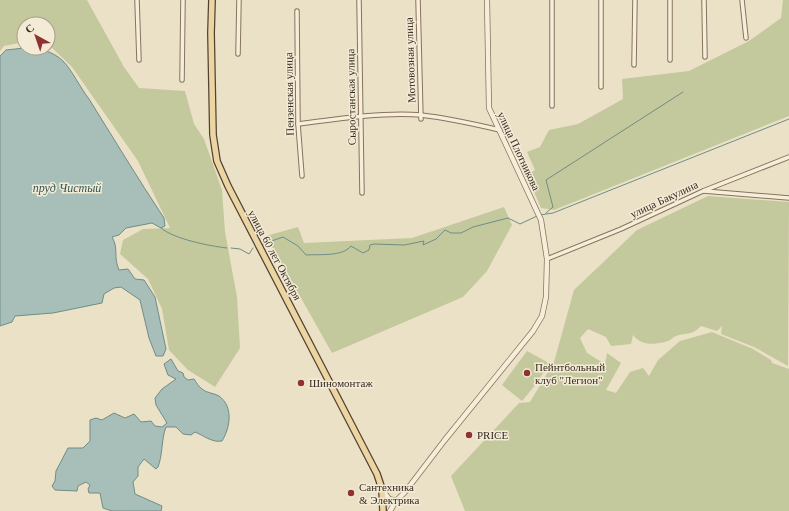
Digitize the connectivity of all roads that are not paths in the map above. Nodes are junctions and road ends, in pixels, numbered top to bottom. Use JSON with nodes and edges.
{"nodes":[{"id":1,"x":137,"y":0,"type":"edge"},
{"id":2,"x":183,"y":0,"type":"edge"},
{"id":3,"x":212,"y":0,"type":"edge"},
{"id":4,"x":239,"y":0,"type":"edge"},
{"id":5,"x":359,"y":0,"type":"edge"},
{"id":6,"x":418,"y":0,"type":"edge"},
{"id":7,"x":486,"y":0,"type":"edge"},
{"id":8,"x":552,"y":0,"type":"edge"},
{"id":9,"x":601,"y":0,"type":"edge"},
{"id":10,"x":635,"y":0,"type":"edge"},
{"id":11,"x":670,"y":0,"type":"edge"},
{"id":12,"x":704,"y":0,"type":"edge"},
{"id":13,"x":742,"y":0,"type":"edge"},
{"id":14,"x":297,"y":11,"type":"dead end"},
{"id":15,"x":746,"y":38,"type":"dead end"},
{"id":16,"x":238,"y":54,"type":"dead end"},
{"id":17,"x":705,"y":57,"type":"dead end"},
{"id":18,"x":138,"y":60,"type":"dead end"},
{"id":19,"x":670,"y":60,"type":"dead end"},
{"id":20,"x":634,"y":65,"type":"dead end"},
{"id":21,"x":182,"y":80,"type":"dead end"},
{"id":22,"x":601,"y":87,"type":"dead end"},
{"id":23,"x":552,"y":106,"type":"dead end"},
{"id":24,"x":421,"y":117,"type":"junction"},
{"id":25,"x":360,"y":118,"type":"junction"},
{"id":26,"x":298,"y":124,"type":"junction"},
{"id":27,"x":500,"y":130,"type":"junction"},
{"id":28,"x":789,"y":158,"type":"edge"},
{"id":29,"x":302,"y":176,"type":"dead end"},
{"id":30,"x":703,"y":191,"type":"junction"},
{"id":31,"x":362,"y":193,"type":"dead end"},
{"id":32,"x":789,"y":198,"type":"edge"},
{"id":33,"x":547,"y":259,"type":"junction"},
{"id":34,"x":382,"y":489,"type":"junction"},
{"id":35,"x":396,"y":501,"type":"junction"},
{"id":36,"x":383,"y":503,"type":"junction"},
{"id":37,"x":383,"y":511,"type":"edge"},
{"id":38,"x":390,"y":511,"type":"edge"}],
"edges":[{"from":1,"to":18,"type":"street"},
{"from":2,"to":21,"type":"street"},
{"from":3,"to":34,"type":"main road","name":"улица 60 лет Октября"},
{"from":4,"to":16,"type":"street"},
{"from":5,"to":25,"type":"street","name":"Сыростанская улица"},
{"from":6,"to":24,"type":"street","name":"Мотовозная улица"},
{"from":7,"to":27,"type":"street","name":"улица Плотникова"},
{"from":8,"to":23,"type":"street"},
{"from":9,"to":22,"type":"street"},
{"from":10,"to":20,"type":"street"},
{"from":11,"to":19,"type":"street"},
{"from":12,"to":17,"type":"street"},
{"from":13,"to":15,"type":"street"},
{"from":14,"to":26,"type":"street","name":"Пензенская улица"},
{"from":24,"to":25,"type":"street"},
{"from":24,"to":27,"type":"street"},
{"from":25,"to":26,"type":"street"},
{"from":25,"to":31,"type":"street","name":"Сыростанская улица"},
{"from":26,"to":29,"type":"street","name":"Пензенская улица"},
{"from":27,"to":33,"type":"street","name":"улица Плотникова"},
{"from":28,"to":30,"type":"street","name":"улица Бакулина"},
{"from":30,"to":32,"type":"street"},
{"from":30,"to":33,"type":"street","name":"улица Бакулина"},
{"from":33,"to":35,"type":"street"},
{"from":34,"to":35,"type":"street"},
{"from":34,"to":36,"type":"main road","name":"улица 60 лет Октября"},
{"from":35,"to":36,"type":"street"},
{"from":35,"to":38,"type":"street"},
{"from":36,"to":37,"type":"main road","name":"улица 60 лет Октября"}]}
